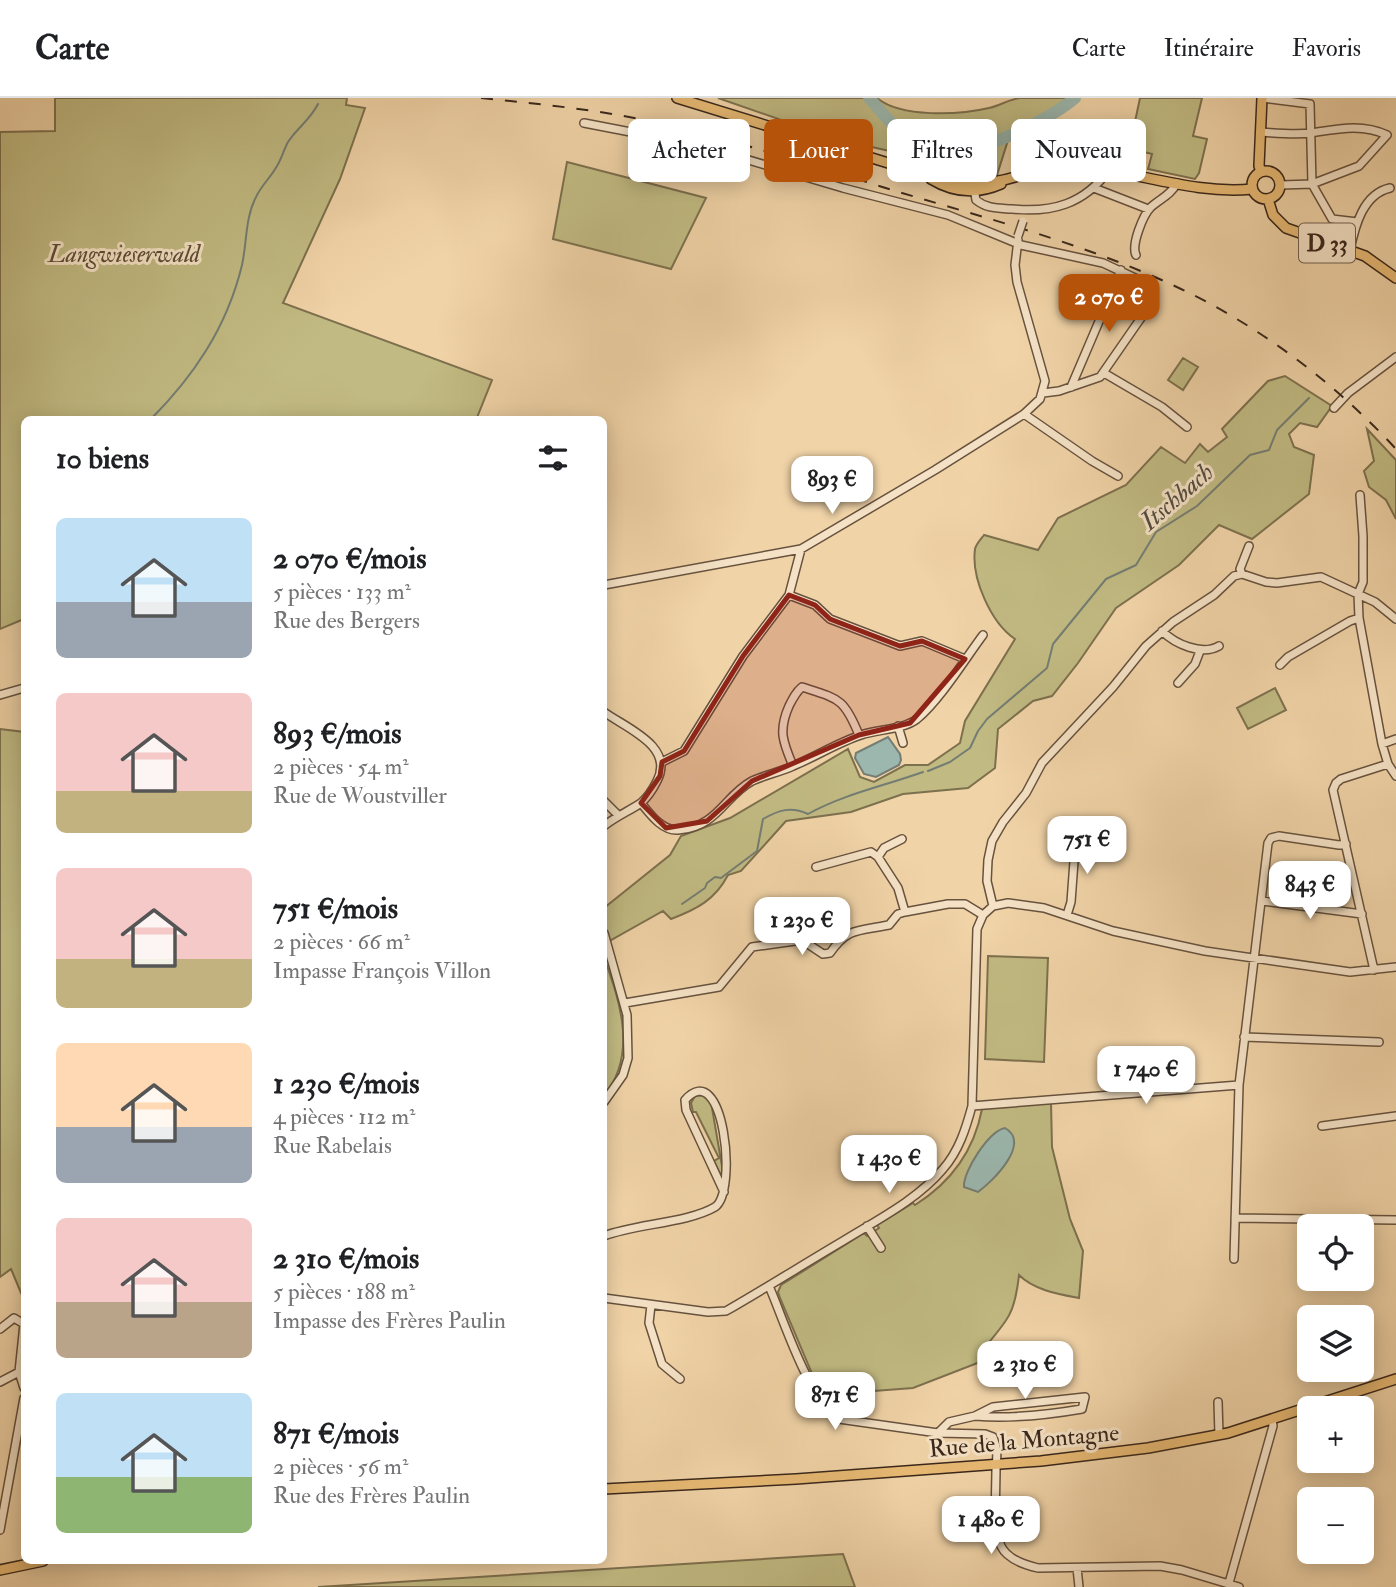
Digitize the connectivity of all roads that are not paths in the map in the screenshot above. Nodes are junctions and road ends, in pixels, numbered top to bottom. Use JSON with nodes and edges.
{"nodes":[{"id":1,"x":677,"y":98,"type":"edge"},
{"id":2,"x":1262,"y":98,"type":"edge"},
{"id":3,"x":700,"y":101,"type":"edge"},
{"id":4,"x":584,"y":123,"type":"dead end"},
{"id":5,"x":1260,"y":132,"type":"junction"},
{"id":6,"x":1311,"y":133,"type":"junction"},
{"id":7,"x":1261,"y":171,"type":"junction"},
{"id":8,"x":1011,"y":178,"type":"edge"},
{"id":9,"x":1146,"y":178,"type":"edge"},
{"id":10,"x":1099,"y":182,"type":"edge"},
{"id":11,"x":1177,"y":183,"type":"junction"},
{"id":12,"x":1312,"y":184,"type":"junction"},
{"id":13,"x":1281,"y":185,"type":"junction"},
{"id":14,"x":974,"y":188,"type":"junction"},
{"id":15,"x":1094,"y":188,"type":"junction"},
{"id":16,"x":1390,"y":188,"type":"dead end"},
{"id":17,"x":1252,"y":189,"type":"junction"},
{"id":18,"x":1268,"y":200,"type":"junction"},
{"id":19,"x":1148,"y":209,"type":"junction"},
{"id":20,"x":1028,"y":210,"type":"junction"},
{"id":21,"x":1357,"y":222,"type":"junction"},
{"id":22,"x":1018,"y":240,"type":"junction"},
{"id":23,"x":1350,"y":250,"type":"junction"},
{"id":24,"x":1136,"y":255,"type":"dead end"},
{"id":25,"x":1121,"y":270,"type":"junction"},
{"id":26,"x":1396,"y":278,"type":"edge"},
{"id":27,"x":1396,"y":357,"type":"edge"},
{"id":28,"x":1104,"y":373,"type":"junction"},
{"id":29,"x":1071,"y":387,"type":"junction"},
{"id":30,"x":1043,"y":393,"type":"junction"},
{"id":31,"x":1334,"y":408,"type":"dead end"},
{"id":32,"x":1024,"y":414,"type":"junction"},
{"id":33,"x":1187,"y":427,"type":"dead end"},
{"id":34,"x":1118,"y":475,"type":"dead end"},
{"id":35,"x":1360,"y":495,"type":"dead end"},
{"id":36,"x":1249,"y":546,"type":"dead end"},
{"id":37,"x":801,"y":549,"type":"junction"},
{"id":38,"x":1241,"y":574,"type":"junction"},
{"id":39,"x":607,"y":584,"type":"edge"},
{"id":40,"x":1358,"y":594,"type":"junction"},
{"id":41,"x":789,"y":596,"type":"junction"},
{"id":42,"x":1359,"y":618,"type":"junction"},
{"id":43,"x":1396,"y":619,"type":"edge"},
{"id":44,"x":1162,"y":631,"type":"junction"},
{"id":45,"x":983,"y":635,"type":"dead end"},
{"id":46,"x":1219,"y":646,"type":"dead end"},
{"id":47,"x":1200,"y":651,"type":"junction"},
{"id":48,"x":965,"y":659,"type":"junction"},
{"id":49,"x":1280,"y":665,"type":"dead end"},
{"id":50,"x":1178,"y":683,"type":"dead end"},
{"id":51,"x":21,"y":689,"type":"edge"},
{"id":52,"x":0,"y":695,"type":"edge"},
{"id":53,"x":607,"y":714,"type":"edge"},
{"id":54,"x":898,"y":726,"type":"junction"},
{"id":55,"x":859,"y":735,"type":"junction"},
{"id":56,"x":1396,"y":739,"type":"edge"},
{"id":57,"x":903,"y":744,"type":"dead end"},
{"id":58,"x":1381,"y":744,"type":"junction"},
{"id":59,"x":662,"y":762,"type":"junction"},
{"id":60,"x":1388,"y":764,"type":"junction"},
{"id":61,"x":793,"y":766,"type":"junction"},
{"id":62,"x":1396,"y":776,"type":"edge"},
{"id":63,"x":641,"y":803,"type":"junction"},
{"id":64,"x":607,"y":805,"type":"edge"},
{"id":65,"x":618,"y":815,"type":"junction"},
{"id":66,"x":607,"y":824,"type":"edge"},
{"id":67,"x":1091,"y":828,"type":"dead end"},
{"id":68,"x":902,"y":839,"type":"dead end"},
{"id":69,"x":1346,"y":844,"type":"junction"},
{"id":70,"x":878,"y":857,"type":"junction"},
{"id":71,"x":816,"y":867,"type":"dead end"},
{"id":72,"x":1262,"y":901,"type":"junction"},
{"id":73,"x":992,"y":906,"type":"junction"},
{"id":74,"x":905,"y":912,"type":"junction"},
{"id":75,"x":1362,"y":914,"type":"junction"},
{"id":76,"x":983,"y":915,"type":"junction"},
{"id":77,"x":1067,"y":915,"type":"junction"},
{"id":78,"x":607,"y":947,"type":"edge"},
{"id":79,"x":1253,"y":959,"type":"junction"},
{"id":80,"x":1396,"y":967,"type":"edge"},
{"id":81,"x":1374,"y":970,"type":"junction"},
{"id":82,"x":625,"y":1003,"type":"junction"},
{"id":83,"x":1244,"y":1037,"type":"junction"},
{"id":84,"x":1379,"y":1042,"type":"dead end"},
{"id":85,"x":1239,"y":1085,"type":"junction"},
{"id":86,"x":607,"y":1098,"type":"edge"},
{"id":87,"x":972,"y":1106,"type":"junction"},
{"id":88,"x":1396,"y":1116,"type":"edge"},
{"id":89,"x":1322,"y":1126,"type":"dead end"},
{"id":90,"x":724,"y":1192,"type":"junction"},
{"id":91,"x":1235,"y":1218,"type":"junction"},
{"id":92,"x":1396,"y":1220,"type":"edge"},
{"id":93,"x":867,"y":1226,"type":"junction"},
{"id":94,"x":607,"y":1233,"type":"edge"},
{"id":95,"x":881,"y":1248,"type":"dead end"},
{"id":96,"x":1234,"y":1259,"type":"dead end"},
{"id":97,"x":769,"y":1286,"type":"junction"},
{"id":98,"x":607,"y":1298,"type":"edge"},
{"id":99,"x":651,"y":1305,"type":"junction"},
{"id":100,"x":21,"y":1322,"type":"edge"},
{"id":101,"x":0,"y":1329,"type":"edge"},
{"id":102,"x":21,"y":1353,"type":"edge"},
{"id":103,"x":19,"y":1372,"type":"junction"},
{"id":104,"x":21,"y":1378,"type":"edge"},
{"id":105,"x":1396,"y":1379,"type":"edge"},
{"id":106,"x":680,"y":1380,"type":"dead end"},
{"id":107,"x":0,"y":1382,"type":"edge"},
{"id":108,"x":1218,"y":1402,"type":"dead end"},
{"id":109,"x":975,"y":1416,"type":"junction"},
{"id":110,"x":1272,"y":1419,"type":"junction"},
{"id":111,"x":938,"y":1433,"type":"junction"},
{"id":112,"x":1219,"y":1435,"type":"junction"},
{"id":113,"x":21,"y":1439,"type":"edge"},
{"id":114,"x":996,"y":1465,"type":"junction"},
{"id":115,"x":607,"y":1489,"type":"edge"},
{"id":116,"x":0,"y":1530,"type":"edge"},
{"id":117,"x":29,"y":1564,"type":"edge"},
{"id":118,"x":1076,"y":1568,"type":"junction"},
{"id":119,"x":0,"y":1570,"type":"edge"},
{"id":120,"x":1229,"y":1583,"type":"junction"},
{"id":121,"x":1079,"y":1587,"type":"edge"},
{"id":122,"x":1239,"y":1587,"type":"edge"}],
"edges":[{"from":1,"to":3,"type":"main road"},
{"from":2,"to":5,"type":"main road"},
{"from":2,"to":6,"type":"street"},
{"from":3,"to":14,"type":"main road"},
{"from":4,"to":22,"type":"street"},
{"from":5,"to":6,"type":"street"},
{"from":5,"to":7,"type":"main road"},
{"from":6,"to":12,"type":"street"},
{"from":6,"to":12,"type":"street"},
{"from":7,"to":13,"type":"main road"},
{"from":7,"to":17,"type":"main road"},
{"from":8,"to":14,"type":"main road"},
{"from":9,"to":11,"type":"main road"},
{"from":10,"to":15,"type":"street"},
{"from":11,"to":17,"type":"main road"},
{"from":11,"to":19,"type":"street"},
{"from":12,"to":13,"type":"street"},
{"from":12,"to":21,"type":"street"},
{"from":13,"to":18,"type":"main road"},
{"from":14,"to":20,"type":"street"},
{"from":15,"to":19,"type":"street"},
{"from":15,"to":20,"type":"street"},
{"from":16,"to":21,"type":"street"},
{"from":17,"to":18,"type":"main road"},
{"from":18,"to":23,"type":"main road","number":"D 33"},
{"from":19,"to":24,"type":"street"},
{"from":20,"to":22,"type":"street","bridge":true},
{"from":21,"to":23,"type":"street"},
{"from":22,"to":25,"type":"street"},
{"from":22,"to":30,"type":"street"},
{"from":23,"to":26,"type":"main road","number":"D 33"},
{"from":25,"to":28,"type":"street"},
{"from":25,"to":29,"type":"street"},
{"from":27,"to":31,"type":"street"},
{"from":28,"to":29,"type":"street"},
{"from":28,"to":33,"type":"street"},
{"from":29,"to":30,"type":"street"},
{"from":30,"to":32,"type":"street"},
{"from":32,"to":34,"type":"street"},
{"from":32,"to":37,"type":"street"},
{"from":35,"to":40,"type":"street"},
{"from":36,"to":38,"type":"street"},
{"from":37,"to":39,"type":"street"},
{"from":37,"to":41,"type":"street"},
{"from":38,"to":40,"type":"street"},
{"from":38,"to":44,"type":"street"},
{"from":40,"to":42,"type":"street"},
{"from":40,"to":43,"type":"street"},
{"from":41,"to":48,"type":"street"},
{"from":41,"to":59,"type":"street"},
{"from":42,"to":49,"type":"street"},
{"from":42,"to":58,"type":"street"},
{"from":44,"to":47,"type":"street"},
{"from":44,"to":73,"type":"street"},
{"from":45,"to":48,"type":"street"},
{"from":46,"to":47,"type":"street"},
{"from":47,"to":50,"type":"street"},
{"from":48,"to":54,"type":"street"},
{"from":51,"to":52,"type":"street"},
{"from":53,"to":59,"type":"street"},
{"from":54,"to":55,"type":"street"},
{"from":54,"to":57,"type":"street"},
{"from":55,"to":61,"type":"street"},
{"from":55,"to":61,"type":"street"},
{"from":56,"to":58,"type":"street"},
{"from":58,"to":60,"type":"street"},
{"from":59,"to":63,"type":"street"},
{"from":60,"to":62,"type":"street"},
{"from":60,"to":69,"type":"street"},
{"from":61,"to":63,"type":"street"},
{"from":63,"to":65,"type":"street"},
{"from":64,"to":65,"type":"street"},
{"from":65,"to":66,"type":"street"},
{"from":67,"to":77,"type":"street"},
{"from":68,"to":70,"type":"street"},
{"from":69,"to":72,"type":"street"},
{"from":69,"to":75,"type":"street"},
{"from":70,"to":71,"type":"street"},
{"from":70,"to":74,"type":"street"},
{"from":72,"to":75,"type":"street"},
{"from":72,"to":79,"type":"street"},
{"from":73,"to":76,"type":"street"},
{"from":73,"to":77,"type":"street"},
{"from":74,"to":76,"type":"street"},
{"from":74,"to":82,"type":"street"},
{"from":75,"to":81,"type":"street"},
{"from":76,"to":87,"type":"street"},
{"from":77,"to":79,"type":"street"},
{"from":78,"to":82,"type":"street"},
{"from":79,"to":81,"type":"street"},
{"from":79,"to":83,"type":"street"},
{"from":80,"to":81,"type":"street"},
{"from":82,"to":86,"type":"street"},
{"from":83,"to":84,"type":"street"},
{"from":83,"to":85,"type":"street"},
{"from":85,"to":87,"type":"street"},
{"from":85,"to":91,"type":"street"},
{"from":87,"to":93,"type":"street"},
{"from":88,"to":89,"type":"street"},
{"from":90,"to":90,"type":"street"},
{"from":90,"to":94,"type":"street"},
{"from":91,"to":92,"type":"street"},
{"from":91,"to":96,"type":"street"},
{"from":93,"to":95,"type":"street"},
{"from":93,"to":97,"type":"street"},
{"from":97,"to":99,"type":"street"},
{"from":97,"to":111,"type":"street"},
{"from":98,"to":99,"type":"street"},
{"from":99,"to":106,"type":"street"},
{"from":100,"to":101,"type":"street"},
{"from":102,"to":103,"type":"street"},
{"from":103,"to":104,"type":"street"},
{"from":103,"to":107,"type":"street"},
{"from":105,"to":110,"type":"main road","name":"Rue de la Montagne"},
{"from":108,"to":112,"type":"street"},
{"from":109,"to":109,"type":"street"},
{"from":109,"to":111,"type":"street"},
{"from":110,"to":112,"type":"main road","name":"Rue de la Montagne"},
{"from":110,"to":120,"type":"street"},
{"from":111,"to":114,"type":"street"},
{"from":112,"to":114,"type":"main road","name":"Rue de la Montagne"},
{"from":113,"to":116,"type":"street"},
{"from":114,"to":115,"type":"main road","name":"Rue de la Montagne"},
{"from":114,"to":118,"type":"street"},
{"from":117,"to":119,"type":"main road"},
{"from":118,"to":120,"type":"street"},
{"from":118,"to":121,"type":"street"},
{"from":120,"to":122,"type":"street"}]}
